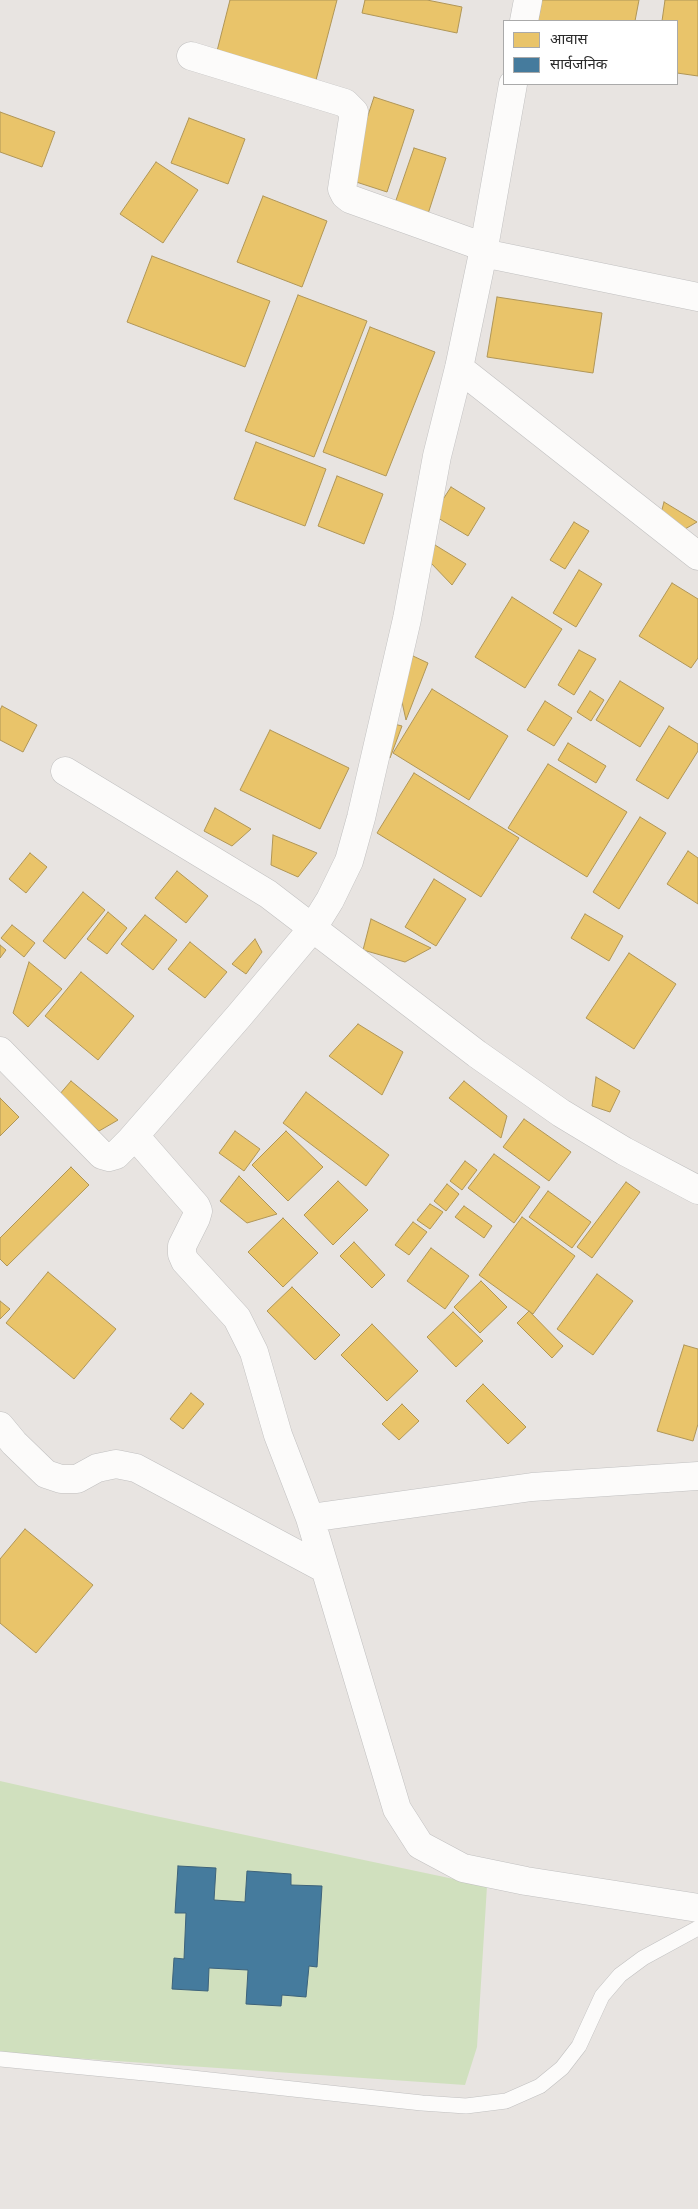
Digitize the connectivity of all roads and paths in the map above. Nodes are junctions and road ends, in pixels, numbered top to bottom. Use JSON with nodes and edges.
{"nodes":[{"id":1,"x":528,"y":0,"type":"edge"},
{"id":2,"x":524,"y":20,"type":"edge"},
{"id":3,"x":191,"y":56,"type":"dead end"},
{"id":4,"x":513,"y":85,"type":"edge"},
{"id":5,"x":483,"y":250,"type":"junction"},
{"id":6,"x":698,"y":297,"type":"edge"},
{"id":7,"x":459,"y":368,"type":"junction"},
{"id":8,"x":698,"y":556,"type":"edge"},
{"id":9,"x":64,"y":771,"type":"dead end"},
{"id":10,"x":312,"y":929,"type":"junction"},
{"id":11,"x":0,"y":1051,"type":"edge"},
{"id":12,"x":130,"y":1142,"type":"junction"},
{"id":13,"x":698,"y":1190,"type":"edge"},
{"id":14,"x":0,"y":1426,"type":"edge"},
{"id":15,"x":698,"y":1476,"type":"edge"},
{"id":16,"x":310,"y":1518,"type":"junction"},
{"id":17,"x":325,"y":1569,"type":"junction"},
{"id":18,"x":698,"y":1908,"type":"edge"},
{"id":19,"x":698,"y":1928,"type":"edge"},
{"id":20,"x":0,"y":2059,"type":"edge"}],
"edges":[{"from":1,"to":2,"type":"street"},
{"from":3,"to":5,"type":"street"},
{"from":4,"to":5,"type":"street"},
{"from":5,"to":6,"type":"street"},
{"from":5,"to":7,"type":"street"},
{"from":7,"to":8,"type":"street"},
{"from":7,"to":10,"type":"street"},
{"from":9,"to":10,"type":"street"},
{"from":10,"to":12,"type":"street"},
{"from":10,"to":13,"type":"street"},
{"from":11,"to":12,"type":"street"},
{"from":12,"to":16,"type":"street"},
{"from":14,"to":17,"type":"street"},
{"from":15,"to":16,"type":"street"},
{"from":16,"to":17,"type":"street"},
{"from":17,"to":18,"type":"street"},
{"from":19,"to":20,"type":"lane"}]}
